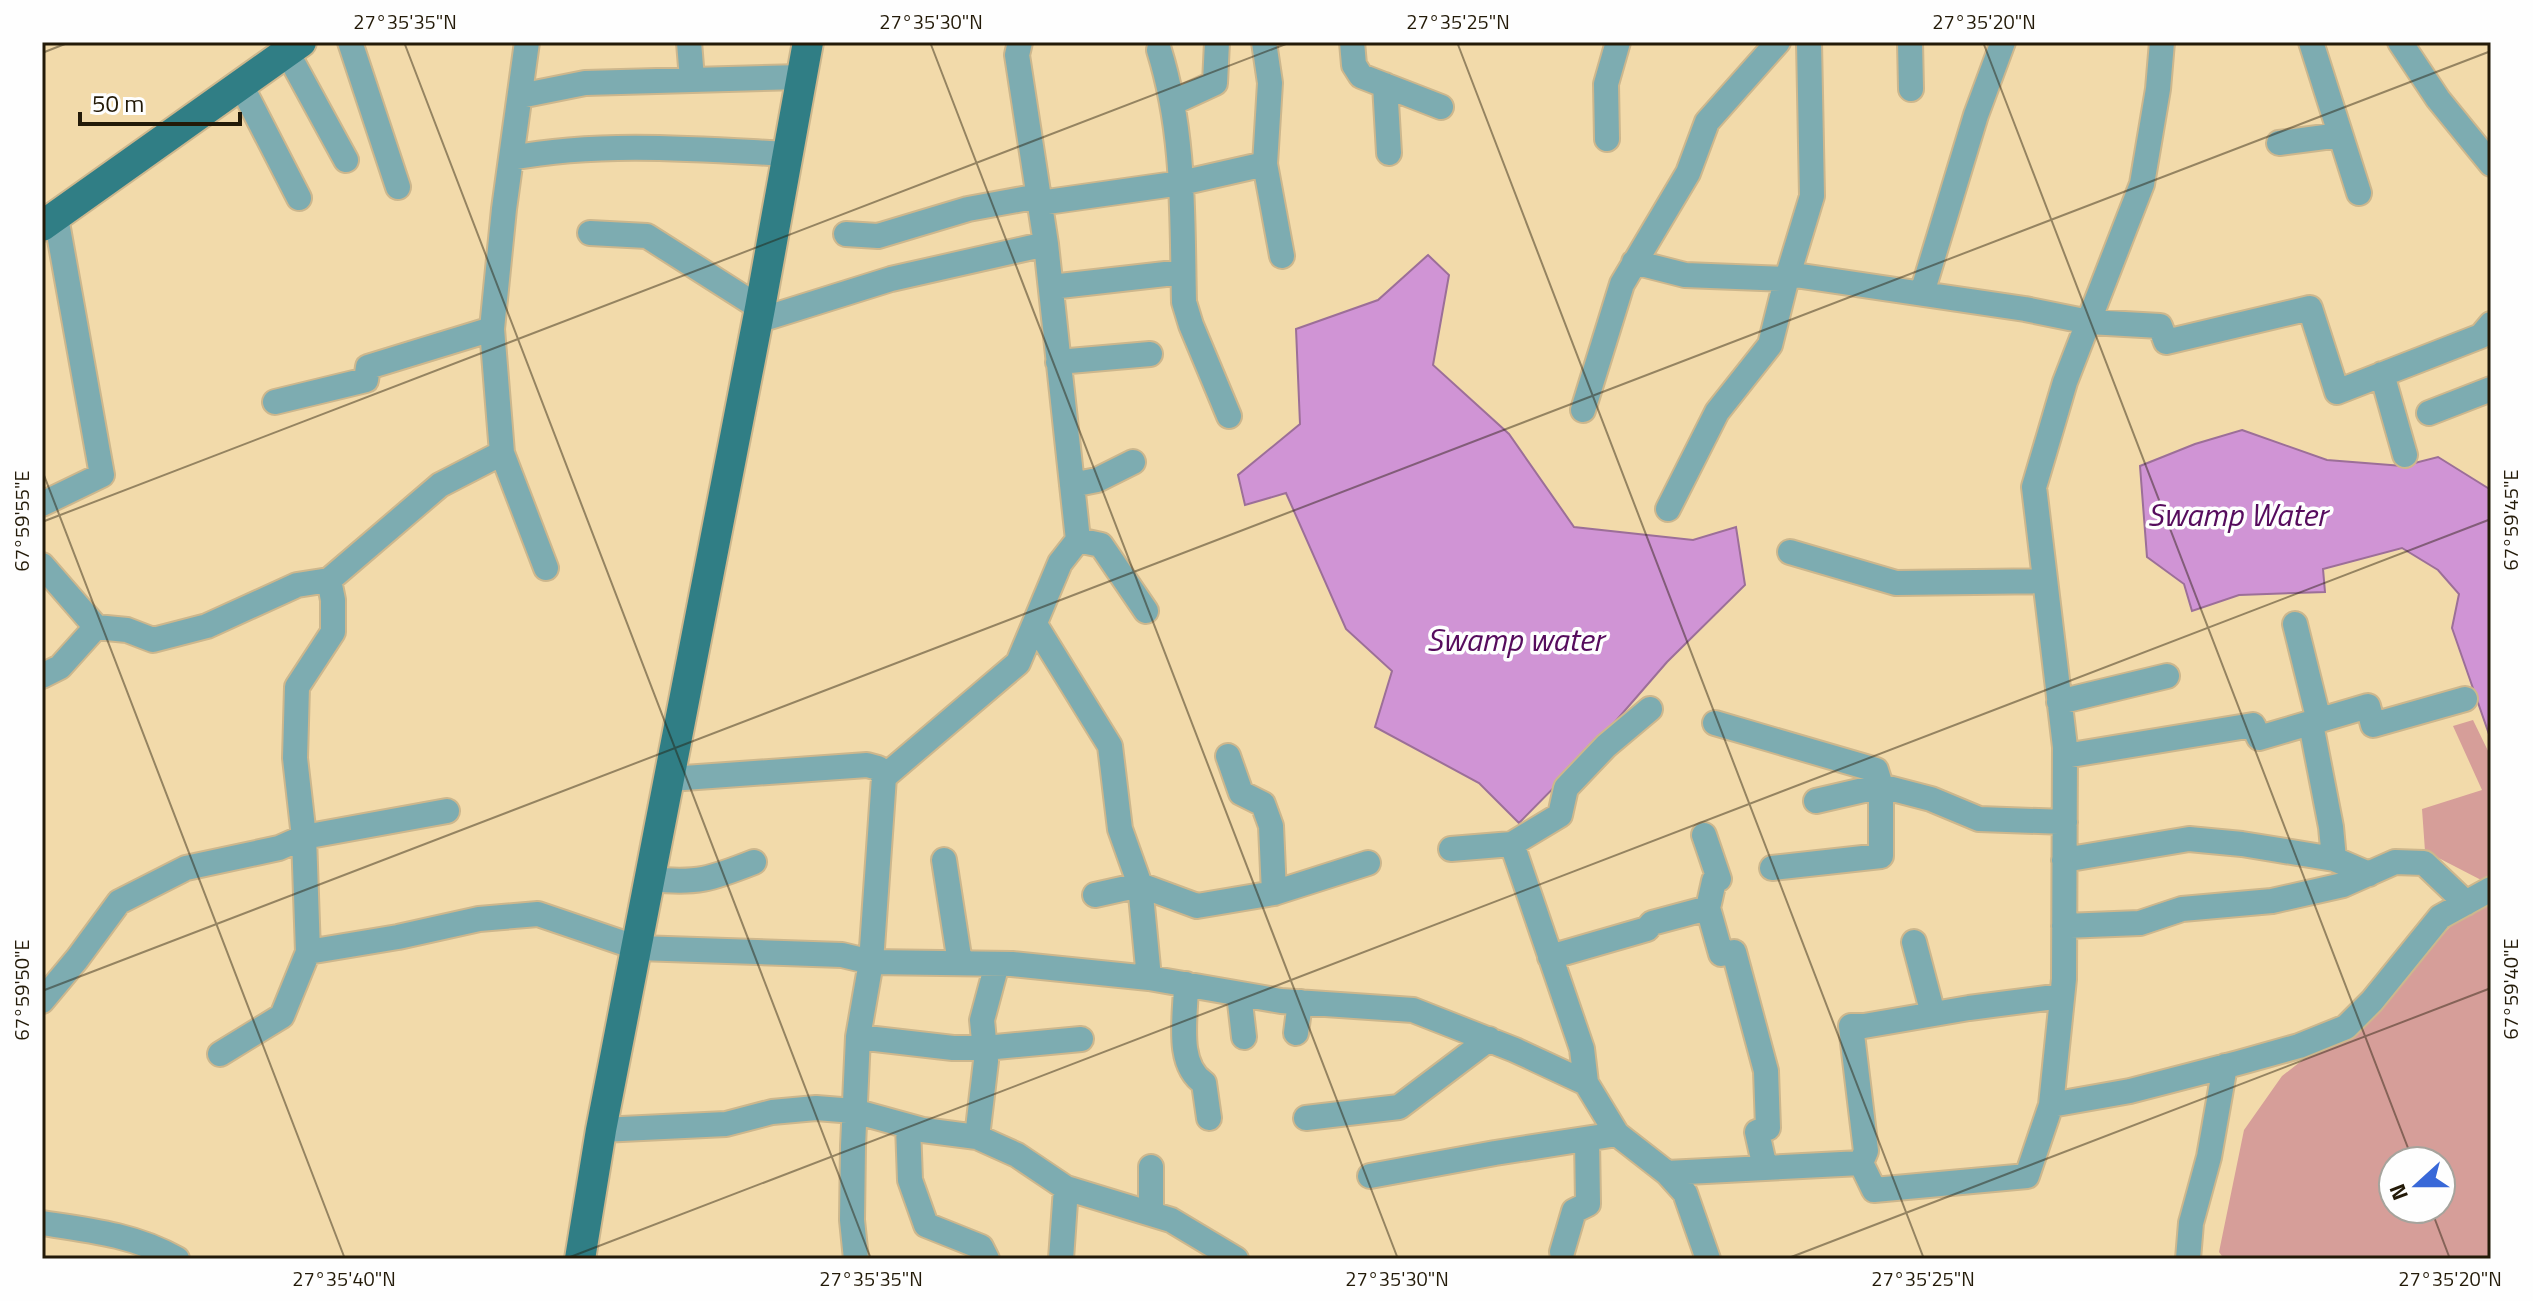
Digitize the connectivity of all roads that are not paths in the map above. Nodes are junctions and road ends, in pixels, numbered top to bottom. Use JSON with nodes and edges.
{"nodes":[{"id":1,"x":350,"y":42,"type":"edge"},
{"id":2,"x":527,"y":42,"type":"edge"},
{"id":3,"x":689,"y":42,"type":"edge"},
{"id":4,"x":808,"y":42,"type":"edge"},
{"id":5,"x":1020,"y":42,"type":"edge"},
{"id":6,"x":1217,"y":42,"type":"edge"},
{"id":7,"x":1264,"y":42,"type":"edge"},
{"id":8,"x":1352,"y":42,"type":"edge"},
{"id":9,"x":1618,"y":42,"type":"edge"},
{"id":10,"x":1778,"y":42,"type":"edge"},
{"id":11,"x":1809,"y":42,"type":"edge"},
{"id":12,"x":1910,"y":42,"type":"edge"},
{"id":13,"x":2003,"y":42,"type":"edge"},
{"id":14,"x":2162,"y":42,"type":"edge"},
{"id":15,"x":2311,"y":42,"type":"edge"},
{"id":16,"x":2400,"y":42,"type":"edge"},
{"id":17,"x":294,"y":47,"type":"edge"},
{"id":18,"x":1159,"y":50,"type":"dead end"},
{"id":19,"x":801,"y":77,"type":"junction"},
{"id":20,"x":692,"y":79,"type":"junction"},
{"id":21,"x":241,"y":85,"type":"junction"},
{"id":22,"x":1385,"y":85,"type":"junction"},
{"id":23,"x":1911,"y":89,"type":"dead end"},
{"id":24,"x":520,"y":96,"type":"junction"},
{"id":25,"x":1174,"y":102,"type":"junction"},
{"id":26,"x":1441,"y":107,"type":"dead end"},
{"id":27,"x":2340,"y":135,"type":"junction"},
{"id":28,"x":1607,"y":139,"type":"dead end"},
{"id":29,"x":2279,"y":143,"type":"dead end"},
{"id":30,"x":1389,"y":153,"type":"dead end"},
{"id":31,"x":787,"y":154,"type":"junction"},
{"id":32,"x":2489,"y":157,"type":"edge"},
{"id":33,"x":511,"y":158,"type":"junction"},
{"id":34,"x":346,"y":160,"type":"dead end"},
{"id":35,"x":1265,"y":164,"type":"junction"},
{"id":36,"x":1181,"y":183,"type":"junction"},
{"id":37,"x":398,"y":187,"type":"dead end"},
{"id":38,"x":2359,"y":193,"type":"dead end"},
{"id":39,"x":299,"y":198,"type":"dead end"},
{"id":40,"x":1039,"y":200,"type":"junction"},
{"id":41,"x":49,"y":221,"type":"edge"},
{"id":42,"x":590,"y":233,"type":"dead end"},
{"id":43,"x":846,"y":234,"type":"dead end"},
{"id":44,"x":1046,"y":244,"type":"junction"},
{"id":45,"x":1282,"y":256,"type":"dead end"},
{"id":46,"x":1634,"y":262,"type":"junction"},
{"id":47,"x":1183,"y":272,"type":"junction"},
{"id":48,"x":1787,"y":277,"type":"junction"},
{"id":49,"x":1051,"y":287,"type":"junction"},
{"id":50,"x":1922,"y":293,"type":"junction"},
{"id":51,"x":759,"y":314,"type":"junction"},
{"id":52,"x":2089,"y":322,"type":"junction"},
{"id":53,"x":2491,"y":325,"type":"edge"},
{"id":54,"x":492,"y":329,"type":"junction"},
{"id":55,"x":1150,"y":354,"type":"dead end"},
{"id":56,"x":1058,"y":362,"type":"junction"},
{"id":57,"x":2382,"y":374,"type":"junction"},
{"id":58,"x":2491,"y":389,"type":"edge"},
{"id":59,"x":275,"y":402,"type":"dead end"},
{"id":60,"x":1583,"y":410,"type":"dead end"},
{"id":61,"x":2429,"y":413,"type":"dead end"},
{"id":62,"x":1229,"y":416,"type":"dead end"},
{"id":63,"x":502,"y":453,"type":"junction"},
{"id":64,"x":2405,"y":455,"type":"dead end"},
{"id":65,"x":1133,"y":462,"type":"dead end"},
{"id":66,"x":1072,"y":485,"type":"junction"},
{"id":67,"x":42,"y":504,"type":"edge"},
{"id":68,"x":1668,"y":509,"type":"dead end"},
{"id":69,"x":1078,"y":540,"type":"junction"},
{"id":70,"x":1790,"y":552,"type":"dead end"},
{"id":71,"x":42,"y":565,"type":"edge"},
{"id":72,"x":546,"y":568,"type":"dead end"},
{"id":73,"x":329,"y":580,"type":"junction"},
{"id":74,"x":2045,"y":581,"type":"junction"},
{"id":75,"x":1146,"y":611,"type":"dead end"},
{"id":76,"x":2295,"y":624,"type":"dead end"},
{"id":77,"x":1036,"y":626,"type":"junction"},
{"id":78,"x":96,"y":627,"type":"junction"},
{"id":79,"x":42,"y":676,"type":"edge"},
{"id":80,"x":2167,"y":676,"type":"dead end"},
{"id":81,"x":2465,"y":699,"type":"dead end"},
{"id":82,"x":2059,"y":702,"type":"junction"},
{"id":83,"x":1650,"y":709,"type":"dead end"},
{"id":84,"x":1715,"y":723,"type":"dead end"},
{"id":85,"x":2315,"y":723,"type":"junction"},
{"id":86,"x":1228,"y":756,"type":"dead end"},
{"id":87,"x":2065,"y":756,"type":"junction"},
{"id":88,"x":884,"y":777,"type":"junction"},
{"id":89,"x":670,"y":779,"type":"junction"},
{"id":90,"x":1881,"y":786,"type":"junction"},
{"id":91,"x":1816,"y":801,"type":"dead end"},
{"id":92,"x":447,"y":811,"type":"dead end"},
{"id":93,"x":2065,"y":822,"type":"junction"},
{"id":94,"x":1704,"y":835,"type":"dead end"},
{"id":95,"x":304,"y":837,"type":"junction"},
{"id":96,"x":1512,"y":844,"type":"junction"},
{"id":97,"x":1451,"y":849,"type":"dead end"},
{"id":98,"x":2334,"y":859,"type":"junction"},
{"id":99,"x":944,"y":860,"type":"dead end"},
{"id":100,"x":2064,"y":860,"type":"junction"},
{"id":101,"x":754,"y":862,"type":"dead end"},
{"id":102,"x":1368,"y":863,"type":"dead end"},
{"id":103,"x":1772,"y":868,"type":"dead end"},
{"id":104,"x":2369,"y":874,"type":"junction"},
{"id":105,"x":651,"y":879,"type":"junction"},
{"id":106,"x":1140,"y":885,"type":"junction"},
{"id":107,"x":2491,"y":889,"type":"edge"},
{"id":108,"x":1274,"y":893,"type":"junction"},
{"id":109,"x":1095,"y":895,"type":"dead end"},
{"id":110,"x":2466,"y":903,"type":"junction"},
{"id":111,"x":1708,"y":908,"type":"junction"},
{"id":112,"x":2064,"y":926,"type":"junction"},
{"id":113,"x":1914,"y":942,"type":"dead end"},
{"id":114,"x":638,"y":948,"type":"junction"},
{"id":115,"x":308,"y":952,"type":"junction"},
{"id":116,"x":1550,"y":957,"type":"junction"},
{"id":117,"x":871,"y":962,"type":"junction"},
{"id":118,"x":960,"y":963,"type":"junction"},
{"id":119,"x":997,"y":964,"type":"junction"},
{"id":120,"x":1149,"y":978,"type":"junction"},
{"id":121,"x":1186,"y":984,"type":"junction"},
{"id":122,"x":1239,"y":994,"type":"junction"},
{"id":123,"x":2062,"y":996,"type":"junction"},
{"id":124,"x":42,"y":1001,"type":"edge"},
{"id":125,"x":1300,"y":1002,"type":"junction"},
{"id":126,"x":1933,"y":1014,"type":"junction"},
{"id":127,"x":1296,"y":1033,"type":"dead end"},
{"id":128,"x":858,"y":1037,"type":"junction"},
{"id":129,"x":1244,"y":1037,"type":"dead end"},
{"id":130,"x":1081,"y":1039,"type":"dead end"},
{"id":131,"x":1489,"y":1039,"type":"junction"},
{"id":132,"x":985,"y":1048,"type":"junction"},
{"id":133,"x":220,"y":1054,"type":"dead end"},
{"id":134,"x":2225,"y":1066,"type":"junction"},
{"id":135,"x":1586,"y":1083,"type":"junction"},
{"id":136,"x":2051,"y":1105,"type":"junction"},
{"id":137,"x":854,"y":1111,"type":"junction"},
{"id":138,"x":1209,"y":1118,"type":"dead end"},
{"id":139,"x":1306,"y":1118,"type":"dead end"},
{"id":140,"x":908,"y":1126,"type":"junction"},
{"id":141,"x":601,"y":1130,"type":"junction"},
{"id":142,"x":1617,"y":1134,"type":"junction"},
{"id":143,"x":977,"y":1137,"type":"junction"},
{"id":144,"x":1587,"y":1139,"type":"junction"},
{"id":145,"x":1861,"y":1163,"type":"junction"},
{"id":146,"x":1151,"y":1167,"type":"dead end"},
{"id":147,"x":1765,"y":1168,"type":"junction"},
{"id":148,"x":1667,"y":1173,"type":"junction"},
{"id":149,"x":1370,"y":1176,"type":"dead end"},
{"id":150,"x":1066,"y":1188,"type":"junction"},
{"id":151,"x":1151,"y":1213,"type":"junction"},
{"id":152,"x":42,"y":1223,"type":"edge"},
{"id":153,"x":1562,"y":1252,"type":"dead end"},
{"id":154,"x":177,"y":1259,"type":"edge"},
{"id":155,"x":580,"y":1259,"type":"edge"},
{"id":156,"x":856,"y":1259,"type":"edge"},
{"id":157,"x":987,"y":1259,"type":"edge"},
{"id":158,"x":1061,"y":1259,"type":"edge"},
{"id":159,"x":1236,"y":1259,"type":"edge"},
{"id":160,"x":1708,"y":1259,"type":"edge"},
{"id":161,"x":2188,"y":1259,"type":"edge"}],
"edges":[{"from":1,"to":37,"type":"street"},
{"from":2,"to":24,"type":"street"},
{"from":3,"to":20,"type":"street"},
{"from":4,"to":19,"type":"main road"},
{"from":5,"to":40,"type":"street"},
{"from":6,"to":25,"type":"street"},
{"from":7,"to":35,"type":"street"},
{"from":8,"to":22,"type":"street"},
{"from":9,"to":28,"type":"street"},
{"from":10,"to":46,"type":"street"},
{"from":11,"to":48,"type":"street"},
{"from":12,"to":23,"type":"street"},
{"from":13,"to":50,"type":"street"},
{"from":14,"to":52,"type":"street"},
{"from":15,"to":27,"type":"street"},
{"from":16,"to":32,"type":"street"},
{"from":17,"to":21,"type":"main road"},
{"from":17,"to":34,"type":"street"},
{"from":18,"to":25,"type":"street"},
{"from":19,"to":20,"type":"street"},
{"from":19,"to":31,"type":"main road"},
{"from":20,"to":24,"type":"street"},
{"from":21,"to":39,"type":"street"},
{"from":21,"to":41,"type":"main road"},
{"from":22,"to":26,"type":"street"},
{"from":22,"to":30,"type":"street"},
{"from":24,"to":33,"type":"street"},
{"from":25,"to":36,"type":"street"},
{"from":27,"to":29,"type":"street"},
{"from":27,"to":38,"type":"street"},
{"from":31,"to":33,"type":"street"},
{"from":31,"to":51,"type":"main road"},
{"from":33,"to":54,"type":"street"},
{"from":35,"to":36,"type":"street"},
{"from":35,"to":45,"type":"street"},
{"from":36,"to":40,"type":"street"},
{"from":36,"to":47,"type":"street"},
{"from":40,"to":43,"type":"street"},
{"from":40,"to":44,"type":"street"},
{"from":41,"to":67,"type":"street"},
{"from":42,"to":51,"type":"street"},
{"from":44,"to":49,"type":"street"},
{"from":44,"to":51,"type":"street"},
{"from":46,"to":48,"type":"street"},
{"from":46,"to":60,"type":"street"},
{"from":47,"to":49,"type":"street"},
{"from":47,"to":62,"type":"street"},
{"from":48,"to":50,"type":"street"},
{"from":48,"to":68,"type":"street"},
{"from":49,"to":56,"type":"street"},
{"from":50,"to":52,"type":"street"},
{"from":51,"to":89,"type":"main road"},
{"from":52,"to":57,"type":"street"},
{"from":52,"to":74,"type":"street"},
{"from":53,"to":57,"type":"street"},
{"from":54,"to":59,"type":"street"},
{"from":54,"to":63,"type":"street"},
{"from":55,"to":56,"type":"street"},
{"from":56,"to":66,"type":"street"},
{"from":57,"to":64,"type":"street"},
{"from":58,"to":61,"type":"street"},
{"from":63,"to":72,"type":"street"},
{"from":63,"to":73,"type":"street"},
{"from":65,"to":66,"type":"street"},
{"from":66,"to":69,"type":"street"},
{"from":69,"to":75,"type":"street"},
{"from":69,"to":77,"type":"street"},
{"from":70,"to":74,"type":"street"},
{"from":71,"to":78,"type":"street"},
{"from":73,"to":78,"type":"street"},
{"from":73,"to":95,"type":"street"},
{"from":74,"to":82,"type":"street"},
{"from":76,"to":85,"type":"street"},
{"from":77,"to":88,"type":"street"},
{"from":77,"to":106,"type":"street"},
{"from":78,"to":79,"type":"street"},
{"from":80,"to":82,"type":"street"},
{"from":81,"to":85,"type":"street"},
{"from":82,"to":87,"type":"street"},
{"from":83,"to":96,"type":"street"},
{"from":84,"to":90,"type":"street"},
{"from":85,"to":87,"type":"street"},
{"from":85,"to":98,"type":"street"},
{"from":86,"to":108,"type":"street"},
{"from":87,"to":93,"type":"street"},
{"from":88,"to":89,"type":"street"},
{"from":88,"to":117,"type":"street"},
{"from":89,"to":105,"type":"main road"},
{"from":90,"to":91,"type":"street"},
{"from":90,"to":93,"type":"street"},
{"from":90,"to":103,"type":"street"},
{"from":92,"to":95,"type":"street"},
{"from":93,"to":100,"type":"street"},
{"from":94,"to":111,"type":"street"},
{"from":95,"to":115,"type":"street"},
{"from":95,"to":124,"type":"street"},
{"from":96,"to":97,"type":"street"},
{"from":96,"to":116,"type":"street"},
{"from":98,"to":100,"type":"street"},
{"from":98,"to":104,"type":"street"},
{"from":99,"to":118,"type":"street"},
{"from":100,"to":112,"type":"street"},
{"from":101,"to":105,"type":"street"},
{"from":102,"to":108,"type":"street"},
{"from":104,"to":110,"type":"street"},
{"from":104,"to":112,"type":"street"},
{"from":105,"to":114,"type":"main road"},
{"from":106,"to":108,"type":"street"},
{"from":106,"to":109,"type":"street"},
{"from":106,"to":120,"type":"street"},
{"from":107,"to":110,"type":"street"},
{"from":110,"to":134,"type":"street"},
{"from":111,"to":116,"type":"street"},
{"from":111,"to":147,"type":"street"},
{"from":112,"to":123,"type":"street"},
{"from":113,"to":126,"type":"street"},
{"from":114,"to":115,"type":"street"},
{"from":114,"to":117,"type":"street"},
{"from":114,"to":141,"type":"main road"},
{"from":115,"to":133,"type":"street"},
{"from":116,"to":135,"type":"street"},
{"from":117,"to":118,"type":"street"},
{"from":117,"to":128,"type":"street"},
{"from":118,"to":119,"type":"street"},
{"from":119,"to":120,"type":"street"},
{"from":119,"to":132,"type":"street"},
{"from":120,"to":121,"type":"street"},
{"from":121,"to":122,"type":"street"},
{"from":121,"to":138,"type":"street"},
{"from":122,"to":125,"type":"street"},
{"from":122,"to":129,"type":"street"},
{"from":123,"to":126,"type":"street"},
{"from":123,"to":136,"type":"street"},
{"from":125,"to":127,"type":"street"},
{"from":125,"to":131,"type":"street"},
{"from":126,"to":145,"type":"street"},
{"from":128,"to":132,"type":"street"},
{"from":128,"to":137,"type":"street"},
{"from":130,"to":132,"type":"street"},
{"from":131,"to":135,"type":"street"},
{"from":131,"to":139,"type":"street"},
{"from":132,"to":143,"type":"street"},
{"from":134,"to":136,"type":"street"},
{"from":134,"to":161,"type":"street"},
{"from":135,"to":142,"type":"street"},
{"from":136,"to":145,"type":"street"},
{"from":137,"to":140,"type":"street"},
{"from":137,"to":141,"type":"street"},
{"from":137,"to":156,"type":"street"},
{"from":140,"to":143,"type":"street"},
{"from":140,"to":157,"type":"street"},
{"from":141,"to":155,"type":"main road"},
{"from":142,"to":144,"type":"street"},
{"from":142,"to":148,"type":"street"},
{"from":143,"to":150,"type":"street"},
{"from":144,"to":149,"type":"street"},
{"from":144,"to":153,"type":"street"},
{"from":145,"to":147,"type":"street"},
{"from":146,"to":151,"type":"street"},
{"from":147,"to":148,"type":"street"},
{"from":148,"to":160,"type":"street"},
{"from":150,"to":151,"type":"street"},
{"from":150,"to":158,"type":"street"},
{"from":151,"to":159,"type":"street"},
{"from":152,"to":154,"type":"street"}]}
